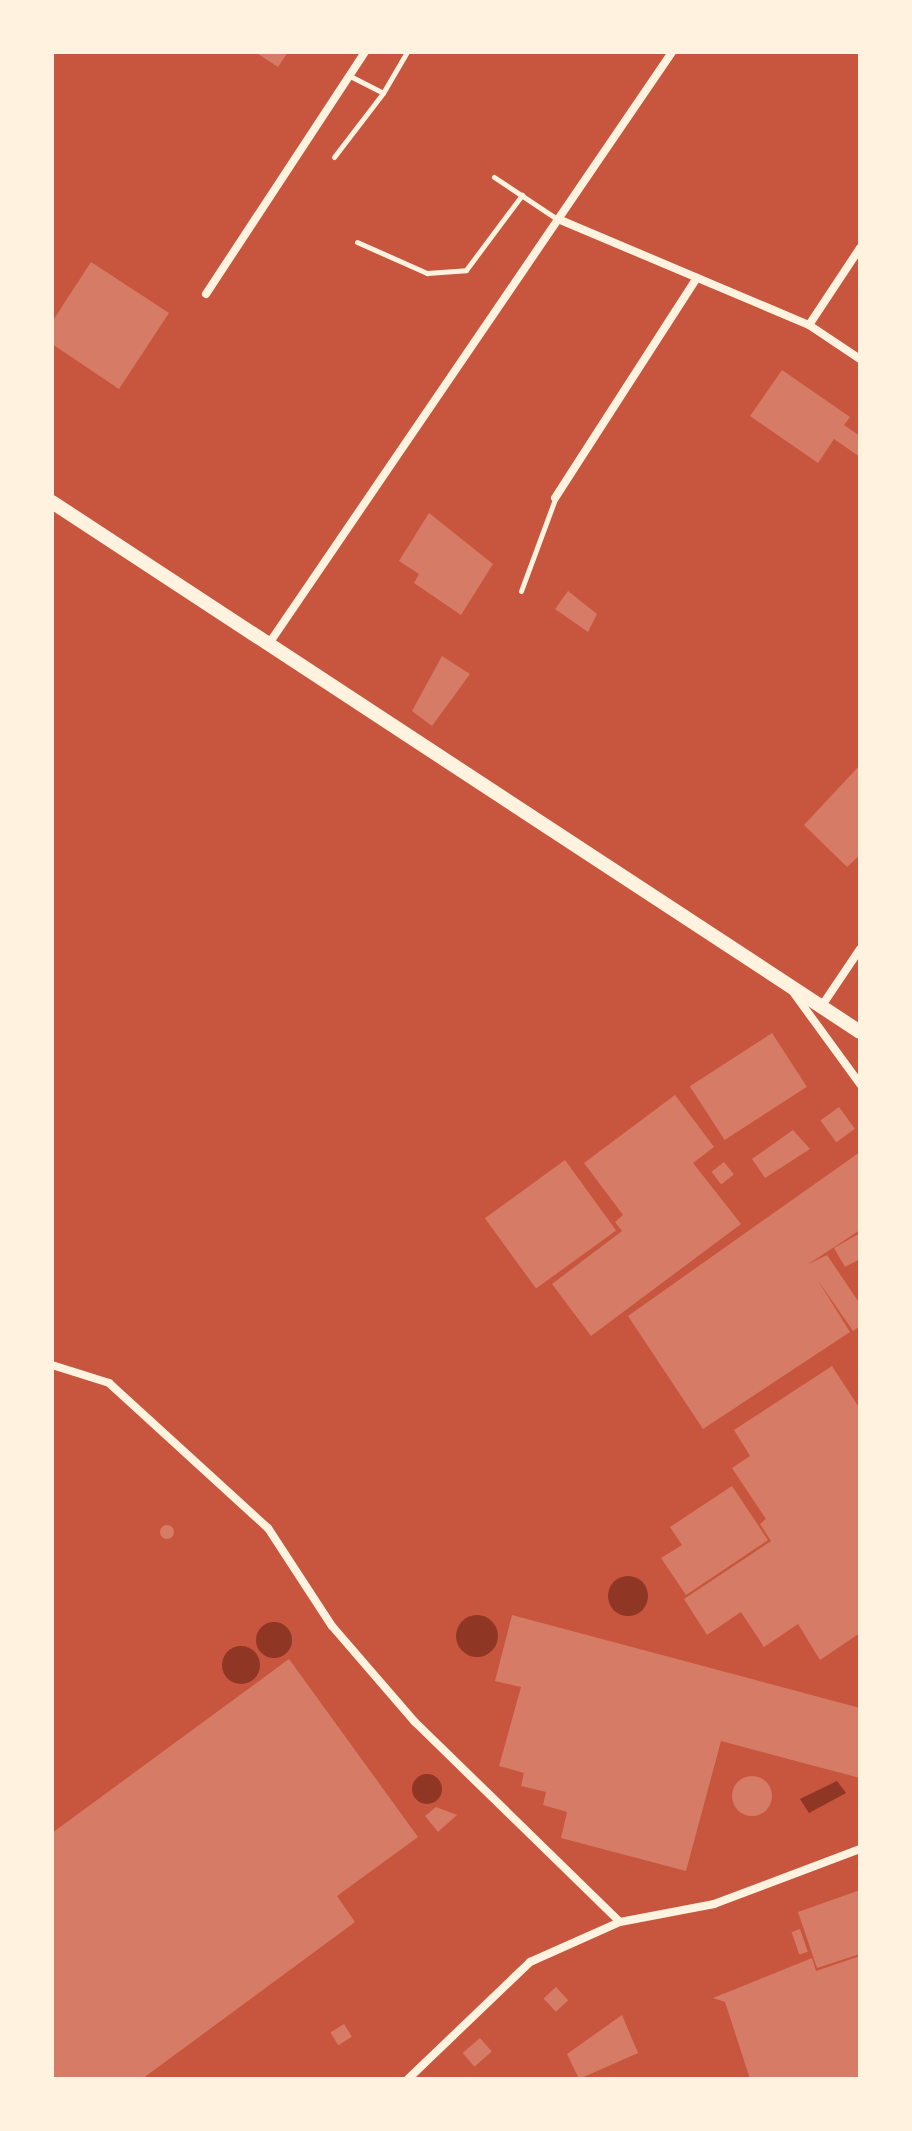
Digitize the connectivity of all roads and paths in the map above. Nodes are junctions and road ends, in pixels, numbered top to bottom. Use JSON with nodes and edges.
{"nodes":[{"id":1,"x":365,"y":52,"type":"edge"},
{"id":2,"x":407,"y":52,"type":"edge"},
{"id":3,"x":672,"y":52,"type":"edge"},
{"id":4,"x":349,"y":75,"type":"junction"},
{"id":5,"x":383,"y":93,"type":"junction"},
{"id":6,"x":334,"y":157,"type":"dead end"},
{"id":7,"x":494,"y":177,"type":"dead end"},
{"id":8,"x":522,"y":195,"type":"junction"},
{"id":9,"x":558,"y":219,"type":"junction"},
{"id":10,"x":357,"y":242,"type":"dead end"},
{"id":11,"x":860,"y":248,"type":"edge"},
{"id":12,"x":697,"y":278,"type":"junction"},
{"id":13,"x":206,"y":294,"type":"dead end"},
{"id":14,"x":809,"y":325,"type":"junction"},
{"id":15,"x":860,"y":359,"type":"edge"},
{"id":16,"x":555,"y":498,"type":"joint"},
{"id":17,"x":52,"y":502,"type":"edge"},
{"id":18,"x":521,"y":591,"type":"dead end"},
{"id":19,"x":268,"y":645,"type":"junction"},
{"id":20,"x":860,"y":949,"type":"edge"},
{"id":21,"x":790,"y":988,"type":"junction"},
{"id":22,"x":821,"y":1007,"type":"junction"},
{"id":23,"x":860,"y":1032,"type":"edge"},
{"id":24,"x":860,"y":1084,"type":"edge"},
{"id":25,"x":52,"y":1365,"type":"edge"},
{"id":26,"x":860,"y":1849,"type":"edge"},
{"id":27,"x":620,"y":1922,"type":"junction"},
{"id":28,"x":408,"y":2079,"type":"edge"}],
"edges":[{"from":1,"to":4,"type":"street"},
{"from":2,"to":5,"type":"lane"},
{"from":3,"to":9,"type":"street"},
{"from":4,"to":5,"type":"lane"},
{"from":4,"to":13,"type":"street"},
{"from":5,"to":6,"type":"lane"},
{"from":7,"to":8,"type":"lane"},
{"from":8,"to":9,"type":"lane"},
{"from":8,"to":10,"type":"lane"},
{"from":9,"to":12,"type":"street"},
{"from":9,"to":19,"type":"street"},
{"from":11,"to":14,"type":"street"},
{"from":12,"to":14,"type":"street"},
{"from":12,"to":16,"type":"street"},
{"from":14,"to":15,"type":"street"},
{"from":16,"to":18,"type":"lane"},
{"from":17,"to":19,"type":"main road"},
{"from":19,"to":21,"type":"main road"},
{"from":20,"to":22,"type":"street"},
{"from":21,"to":22,"type":"main road"},
{"from":21,"to":24,"type":"street"},
{"from":22,"to":23,"type":"main road"},
{"from":25,"to":27,"type":"street"},
{"from":26,"to":27,"type":"street"},
{"from":27,"to":28,"type":"street"}]}
